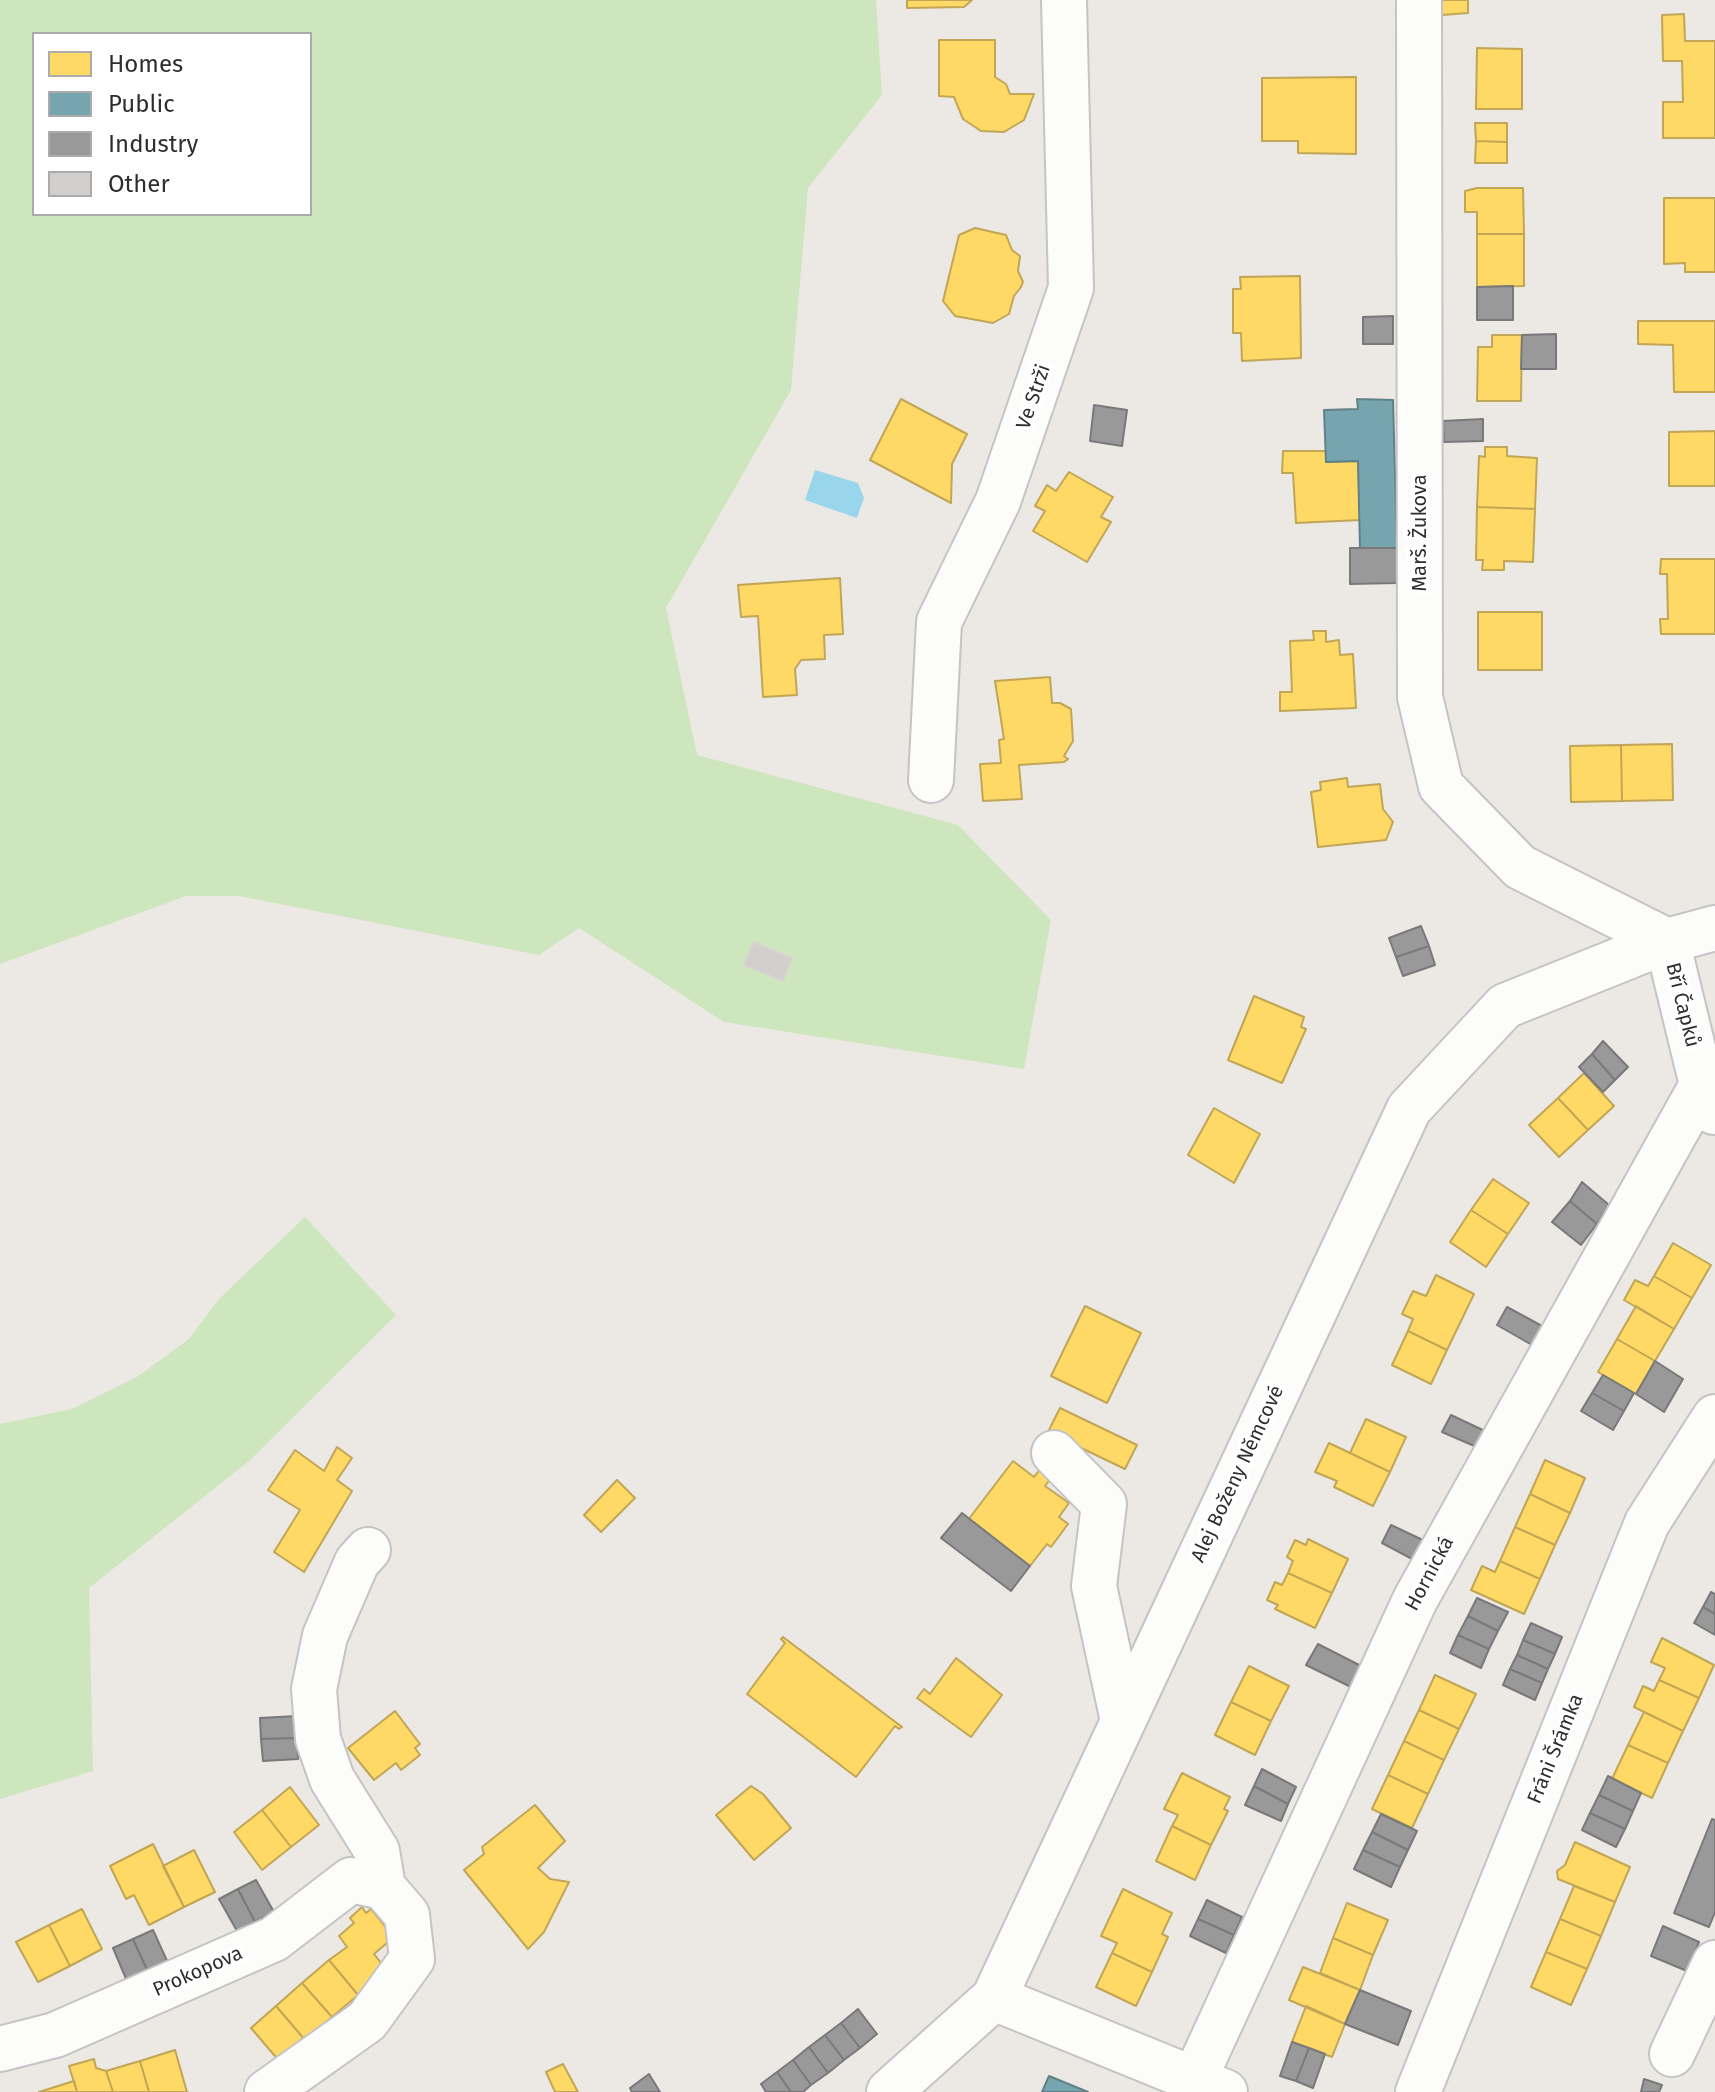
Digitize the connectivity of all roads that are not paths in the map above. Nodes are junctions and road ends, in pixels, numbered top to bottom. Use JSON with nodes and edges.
{"nodes":[{"id":1,"x":1064,"y":0,"type":"edge"},
{"id":2,"x":1419,"y":0,"type":"edge"},
{"id":3,"x":931,"y":780,"type":"dead end"},
{"id":4,"x":1715,"y":928,"type":"edge"},
{"id":5,"x":1667,"y":941,"type":"junction"},
{"id":6,"x":1708,"y":1099,"type":"edge"},
{"id":7,"x":1715,"y":1417,"type":"edge"},
{"id":8,"x":1054,"y":1453,"type":"dead end"},
{"id":9,"x":368,"y":1550,"type":"dead end"},
{"id":10,"x":1123,"y":1721,"type":"junction"},
{"id":11,"x":383,"y":1887,"type":"junction"},
{"id":12,"x":1715,"y":1963,"type":"edge"},
{"id":13,"x":994,"y":1998,"type":"junction"},
{"id":14,"x":0,"y":2049,"type":"edge"},
{"id":15,"x":1672,"y":2054,"type":"dead end"},
{"id":16,"x":1209,"y":2086,"type":"edge"},
{"id":17,"x":267,"y":2092,"type":"edge"},
{"id":18,"x":889,"y":2092,"type":"edge"},
{"id":19,"x":1418,"y":2092,"type":"edge"}],
"edges":[{"from":1,"to":3,"type":"street","name":"Ve Strži"},
{"from":2,"to":5,"type":"street","name":"Marš. Žukova"},
{"from":4,"to":5,"type":"street","name":"Alej Boženy Němcové"},
{"from":5,"to":6,"type":"street","name":"Bří Čapků"},
{"from":5,"to":10,"type":"street","name":"Alej Boženy Němcové"},
{"from":6,"to":16,"type":"street","name":"Hornická"},
{"from":7,"to":19,"type":"street","name":"Fráni Šrámka"},
{"from":8,"to":10,"type":"street"},
{"from":9,"to":11,"type":"street"},
{"from":10,"to":13,"type":"street","name":"Alej Boženy Němcové"},
{"from":11,"to":14,"type":"street","name":"Prokopova"},
{"from":11,"to":17,"type":"street"},
{"from":12,"to":15,"type":"street"},
{"from":13,"to":16,"type":"street"},
{"from":13,"to":18,"type":"street","name":"Alej Boženy Němcové"}]}
